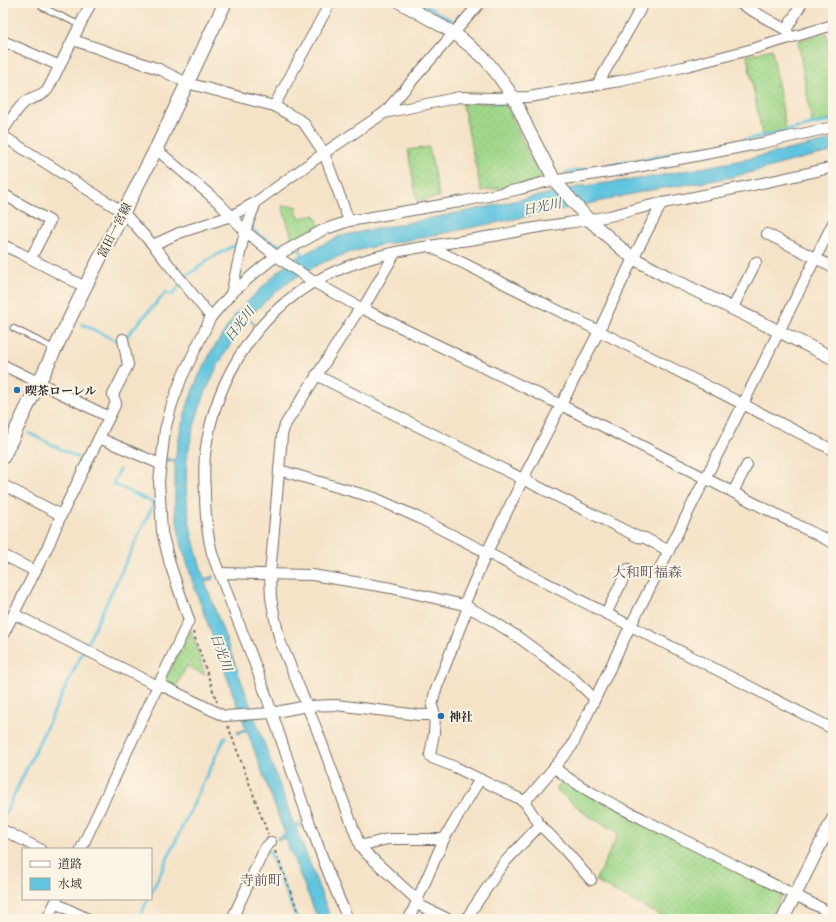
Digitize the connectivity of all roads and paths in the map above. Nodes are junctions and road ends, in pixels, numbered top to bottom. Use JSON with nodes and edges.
{"nodes":[{"id":1,"x":91,"y":3,"type":"edge"},
{"id":2,"x":224,"y":3,"type":"edge"},
{"id":3,"x":330,"y":3,"type":"edge"},
{"id":4,"x":401,"y":3,"type":"edge"},
{"id":5,"x":480,"y":3,"type":"edge"},
{"id":6,"x":644,"y":3,"type":"edge"},
{"id":7,"x":739,"y":3,"type":"edge"},
{"id":8,"x":802,"y":3,"type":"edge"},
{"id":9,"x":42,"y":7,"type":"dead end"},
{"id":10,"x":833,"y":25,"type":"edge"},
{"id":11,"x":80,"y":26,"type":"junction"},
{"id":12,"x":454,"y":33,"type":"junction"},
{"id":13,"x":789,"y":34,"type":"junction"},
{"id":14,"x":73,"y":40,"type":"junction"},
{"id":15,"x":3,"y":41,"type":"edge"},
{"id":16,"x":60,"y":66,"type":"junction"},
{"id":17,"x":187,"y":83,"type":"junction"},
{"id":18,"x":597,"y":85,"type":"junction"},
{"id":19,"x":514,"y":98,"type":"junction"},
{"id":20,"x":274,"y":106,"type":"junction"},
{"id":21,"x":384,"y":113,"type":"junction"},
{"id":22,"x":833,"y":127,"type":"edge"},
{"id":23,"x":3,"y":131,"type":"edge"},
{"id":24,"x":3,"y":136,"type":"edge"},
{"id":25,"x":156,"y":149,"type":"junction"},
{"id":26,"x":324,"y":153,"type":"junction"},
{"id":27,"x":833,"y":167,"type":"edge"},
{"id":28,"x":555,"y":181,"type":"junction"},
{"id":29,"x":3,"y":194,"type":"edge"},
{"id":30,"x":256,"y":202,"type":"junction"},
{"id":31,"x":662,"y":203,"type":"junction"},
{"id":32,"x":123,"y":212,"type":"junction"},
{"id":33,"x":231,"y":216,"type":"junction"},
{"id":34,"x":588,"y":219,"type":"junction"},
{"id":35,"x":349,"y":221,"type":"junction"},
{"id":36,"x":833,"y":223,"type":"edge"},
{"id":37,"x":245,"y":231,"type":"junction"},
{"id":38,"x":767,"y":234,"type":"dead end"},
{"id":39,"x":3,"y":245,"type":"edge"},
{"id":40,"x":153,"y":245,"type":"junction"},
{"id":41,"x":430,"y":247,"type":"junction"},
{"id":42,"x":395,"y":253,"type":"junction"},
{"id":43,"x":278,"y":257,"type":"junction"},
{"id":44,"x":31,"y":258,"type":"junction"},
{"id":45,"x":633,"y":258,"type":"junction"},
{"id":46,"x":815,"y":258,"type":"junction"},
{"id":47,"x":756,"y":262,"type":"dead end"},
{"id":48,"x":833,"y":267,"type":"edge"},
{"id":49,"x":313,"y":281,"type":"junction"},
{"id":50,"x":85,"y":288,"type":"junction"},
{"id":51,"x":231,"y":294,"type":"junction"},
{"id":52,"x":361,"y":308,"type":"junction"},
{"id":53,"x":732,"y":309,"type":"junction"},
{"id":54,"x":211,"y":317,"type":"junction"},
{"id":55,"x":13,"y":328,"type":"dead end"},
{"id":56,"x":599,"y":331,"type":"junction"},
{"id":57,"x":779,"y":332,"type":"junction"},
{"id":58,"x":123,"y":339,"type":"dead end"},
{"id":59,"x":55,"y":349,"type":"junction"},
{"id":60,"x":832,"y":355,"type":"edge"},
{"id":61,"x":3,"y":365,"type":"edge"},
{"id":62,"x":316,"y":375,"type":"junction"},
{"id":63,"x":39,"y":383,"type":"junction"},
{"id":64,"x":561,"y":405,"type":"junction"},
{"id":65,"x":743,"y":405,"type":"junction"},
{"id":66,"x":109,"y":417,"type":"junction"},
{"id":67,"x":99,"y":438,"type":"junction"},
{"id":68,"x":833,"y":450,"type":"edge"},
{"id":69,"x":3,"y":457,"type":"edge"},
{"id":70,"x":160,"y":464,"type":"junction"},
{"id":71,"x":748,"y":464,"type":"dead end"},
{"id":72,"x":280,"y":470,"type":"junction"},
{"id":73,"x":705,"y":478,"type":"junction"},
{"id":74,"x":523,"y":479,"type":"junction"},
{"id":75,"x":3,"y":485,"type":"edge"},
{"id":76,"x":734,"y":492,"type":"junction"},
{"id":77,"x":61,"y":515,"type":"junction"},
{"id":78,"x":833,"y":543,"type":"edge"},
{"id":79,"x":669,"y":551,"type":"junction"},
{"id":80,"x":487,"y":552,"type":"junction"},
{"id":81,"x":3,"y":555,"type":"edge"},
{"id":82,"x":628,"y":569,"type":"dead end"},
{"id":83,"x":35,"y":571,"type":"junction"},
{"id":84,"x":220,"y":573,"type":"junction"},
{"id":85,"x":270,"y":574,"type":"junction"},
{"id":86,"x":466,"y":606,"type":"junction"},
{"id":87,"x":14,"y":614,"type":"junction"},
{"id":88,"x":606,"y":614,"type":"junction"},
{"id":89,"x":189,"y":620,"type":"junction"},
{"id":90,"x":630,"y":626,"type":"junction"},
{"id":91,"x":3,"y":635,"type":"edge"},
{"id":92,"x":158,"y":685,"type":"junction"},
{"id":93,"x":595,"y":699,"type":"junction"},
{"id":94,"x":307,"y":706,"type":"junction"},
{"id":95,"x":272,"y":713,"type":"junction"},
{"id":96,"x":435,"y":715,"type":"junction"},
{"id":97,"x":224,"y":716,"type":"junction"},
{"id":98,"x":833,"y":729,"type":"edge"},
{"id":99,"x":554,"y":767,"type":"junction"},
{"id":100,"x":480,"y":779,"type":"junction"},
{"id":101,"x":524,"y":801,"type":"junction"},
{"id":102,"x":833,"y":819,"type":"edge"},
{"id":103,"x":540,"y":826,"type":"junction"},
{"id":104,"x":3,"y":830,"type":"edge"},
{"id":105,"x":444,"y":839,"type":"junction"},
{"id":106,"x":271,"y":842,"type":"junction"},
{"id":107,"x":360,"y":846,"type":"junction"},
{"id":108,"x":38,"y":848,"type":"edge"},
{"id":109,"x":81,"y":848,"type":"edge"},
{"id":110,"x":591,"y":880,"type":"dead end"},
{"id":111,"x":795,"y":895,"type":"junction"},
{"id":112,"x":417,"y":900,"type":"junction"},
{"id":113,"x":56,"y":901,"type":"edge"},
{"id":114,"x":833,"y":914,"type":"edge"},
{"id":115,"x":47,"y":919,"type":"edge"},
{"id":116,"x":88,"y":919,"type":"edge"},
{"id":117,"x":232,"y":919,"type":"edge"},
{"id":118,"x":302,"y":919,"type":"edge"},
{"id":119,"x":348,"y":919,"type":"edge"},
{"id":120,"x":409,"y":919,"type":"edge"},
{"id":121,"x":448,"y":919,"type":"edge"},
{"id":122,"x":466,"y":919,"type":"edge"},
{"id":123,"x":783,"y":919,"type":"edge"}],
"edges":[{"from":1,"to":11,"type":"street"},
{"from":2,"to":17,"type":"main road","name":"富田一宮線"},
{"from":3,"to":20,"type":"street"},
{"from":4,"to":12,"type":"street"},
{"from":5,"to":12,"type":"street"},
{"from":6,"to":18,"type":"street"},
{"from":7,"to":13,"type":"street"},
{"from":8,"to":13,"type":"street"},
{"from":9,"to":11,"type":"lane"},
{"from":10,"to":13,"type":"street"},
{"from":11,"to":14,"type":"street"},
{"from":12,"to":19,"type":"street"},
{"from":12,"to":21,"type":"street"},
{"from":13,"to":18,"type":"street"},
{"from":14,"to":16,"type":"street"},
{"from":14,"to":17,"type":"street"},
{"from":15,"to":16,"type":"street"},
{"from":16,"to":23,"type":"street"},
{"from":17,"to":20,"type":"street"},
{"from":17,"to":25,"type":"main road","name":"富田一宮線"},
{"from":18,"to":19,"type":"street"},
{"from":19,"to":21,"type":"street"},
{"from":19,"to":28,"type":"street"},
{"from":20,"to":26,"type":"street"},
{"from":21,"to":26,"type":"street"},
{"from":22,"to":28,"type":"street"},
{"from":24,"to":32,"type":"street"},
{"from":25,"to":32,"type":"main road","name":"富田一宮線"},
{"from":25,"to":33,"type":"street"},
{"from":26,"to":30,"type":"street"},
{"from":26,"to":35,"type":"street"},
{"from":27,"to":31,"type":"street"},
{"from":28,"to":34,"type":"street"},
{"from":28,"to":35,"type":"street"},
{"from":29,"to":44,"type":"street"},
{"from":30,"to":33,"type":"street"},
{"from":30,"to":37,"type":"street"},
{"from":31,"to":34,"type":"street"},
{"from":31,"to":45,"type":"street"},
{"from":32,"to":40,"type":"street"},
{"from":32,"to":50,"type":"main road","name":"富田一宮線"},
{"from":33,"to":37,"type":"street"},
{"from":33,"to":40,"type":"street"},
{"from":34,"to":41,"type":"street"},
{"from":34,"to":45,"type":"street"},
{"from":35,"to":43,"type":"street"},
{"from":36,"to":46,"type":"street"},
{"from":37,"to":43,"type":"street"},
{"from":37,"to":51,"type":"street"},
{"from":38,"to":46,"type":"street"},
{"from":39,"to":44,"type":"street"},
{"from":40,"to":54,"type":"street"},
{"from":41,"to":42,"type":"street"},
{"from":41,"to":56,"type":"street"},
{"from":42,"to":49,"type":"street"},
{"from":42,"to":52,"type":"street"},
{"from":43,"to":49,"type":"street"},
{"from":43,"to":51,"type":"street"},
{"from":44,"to":50,"type":"street"},
{"from":45,"to":53,"type":"street"},
{"from":45,"to":56,"type":"street"},
{"from":46,"to":48,"type":"street"},
{"from":46,"to":57,"type":"street"},
{"from":47,"to":53,"type":"street"},
{"from":49,"to":52,"type":"street"},
{"from":49,"to":84,"type":"street"},
{"from":50,"to":59,"type":"main road","name":"富田一宮線"},
{"from":51,"to":54,"type":"street"},
{"from":52,"to":62,"type":"street"},
{"from":52,"to":64,"type":"street"},
{"from":53,"to":57,"type":"street"},
{"from":54,"to":70,"type":"street"},
{"from":55,"to":59,"type":"lane"},
{"from":56,"to":64,"type":"street"},
{"from":56,"to":65,"type":"street"},
{"from":57,"to":60,"type":"street"},
{"from":57,"to":65,"type":"street"},
{"from":58,"to":66,"type":"street"},
{"from":59,"to":63,"type":"main road","name":"富田一宮線"},
{"from":61,"to":63,"type":"street"},
{"from":62,"to":72,"type":"street"},
{"from":62,"to":74,"type":"street"},
{"from":63,"to":66,"type":"street"},
{"from":63,"to":69,"type":"main road","name":"富田一宮線"},
{"from":64,"to":73,"type":"street"},
{"from":64,"to":74,"type":"street"},
{"from":65,"to":68,"type":"street"},
{"from":65,"to":73,"type":"street"},
{"from":66,"to":67,"type":"street"},
{"from":67,"to":70,"type":"street"},
{"from":67,"to":77,"type":"street"},
{"from":70,"to":89,"type":"street"},
{"from":71,"to":76,"type":"street"},
{"from":72,"to":80,"type":"street"},
{"from":72,"to":85,"type":"street"},
{"from":73,"to":76,"type":"street"},
{"from":73,"to":79,"type":"street"},
{"from":74,"to":79,"type":"street"},
{"from":74,"to":80,"type":"street"},
{"from":75,"to":77,"type":"street"},
{"from":76,"to":78,"type":"street"},
{"from":77,"to":83,"type":"street"},
{"from":79,"to":90,"type":"street"},
{"from":80,"to":86,"type":"street"},
{"from":80,"to":88,"type":"street"},
{"from":81,"to":83,"type":"street"},
{"from":82,"to":88,"type":"street"},
{"from":83,"to":87,"type":"street"},
{"from":84,"to":85,"type":"street"},
{"from":84,"to":95,"type":"street"},
{"from":85,"to":86,"type":"street"},
{"from":85,"to":94,"type":"street"},
{"from":86,"to":93,"type":"street"},
{"from":86,"to":96,"type":"street"},
{"from":87,"to":91,"type":"street"},
{"from":87,"to":92,"type":"street"},
{"from":88,"to":90,"type":"street"},
{"from":89,"to":92,"type":"street"},
{"from":89,"to":97,"type":"path"},
{"from":90,"to":93,"type":"street"},
{"from":90,"to":98,"type":"street"},
{"from":92,"to":97,"type":"street"},
{"from":92,"to":109,"type":"street"},
{"from":93,"to":99,"type":"street"},
{"from":94,"to":95,"type":"street"},
{"from":94,"to":96,"type":"street"},
{"from":94,"to":107,"type":"street"},
{"from":95,"to":97,"type":"street"},
{"from":95,"to":119,"type":"street"},
{"from":96,"to":100,"type":"street"},
{"from":97,"to":106,"type":"path"},
{"from":99,"to":101,"type":"street"},
{"from":99,"to":111,"type":"street"},
{"from":100,"to":101,"type":"street"},
{"from":100,"to":105,"type":"street"},
{"from":101,"to":103,"type":"street"},
{"from":102,"to":111,"type":"street"},
{"from":103,"to":110,"type":"street"},
{"from":103,"to":122,"type":"street"},
{"from":104,"to":108,"type":"street"},
{"from":105,"to":107,"type":"street"},
{"from":105,"to":112,"type":"street"},
{"from":106,"to":117,"type":"street"},
{"from":106,"to":118,"type":"path"},
{"from":107,"to":112,"type":"street"},
{"from":111,"to":114,"type":"street"},
{"from":111,"to":123,"type":"street"},
{"from":112,"to":120,"type":"street"},
{"from":112,"to":121,"type":"street"},
{"from":113,"to":115,"type":"street"},
{"from":113,"to":116,"type":"street"}]}
